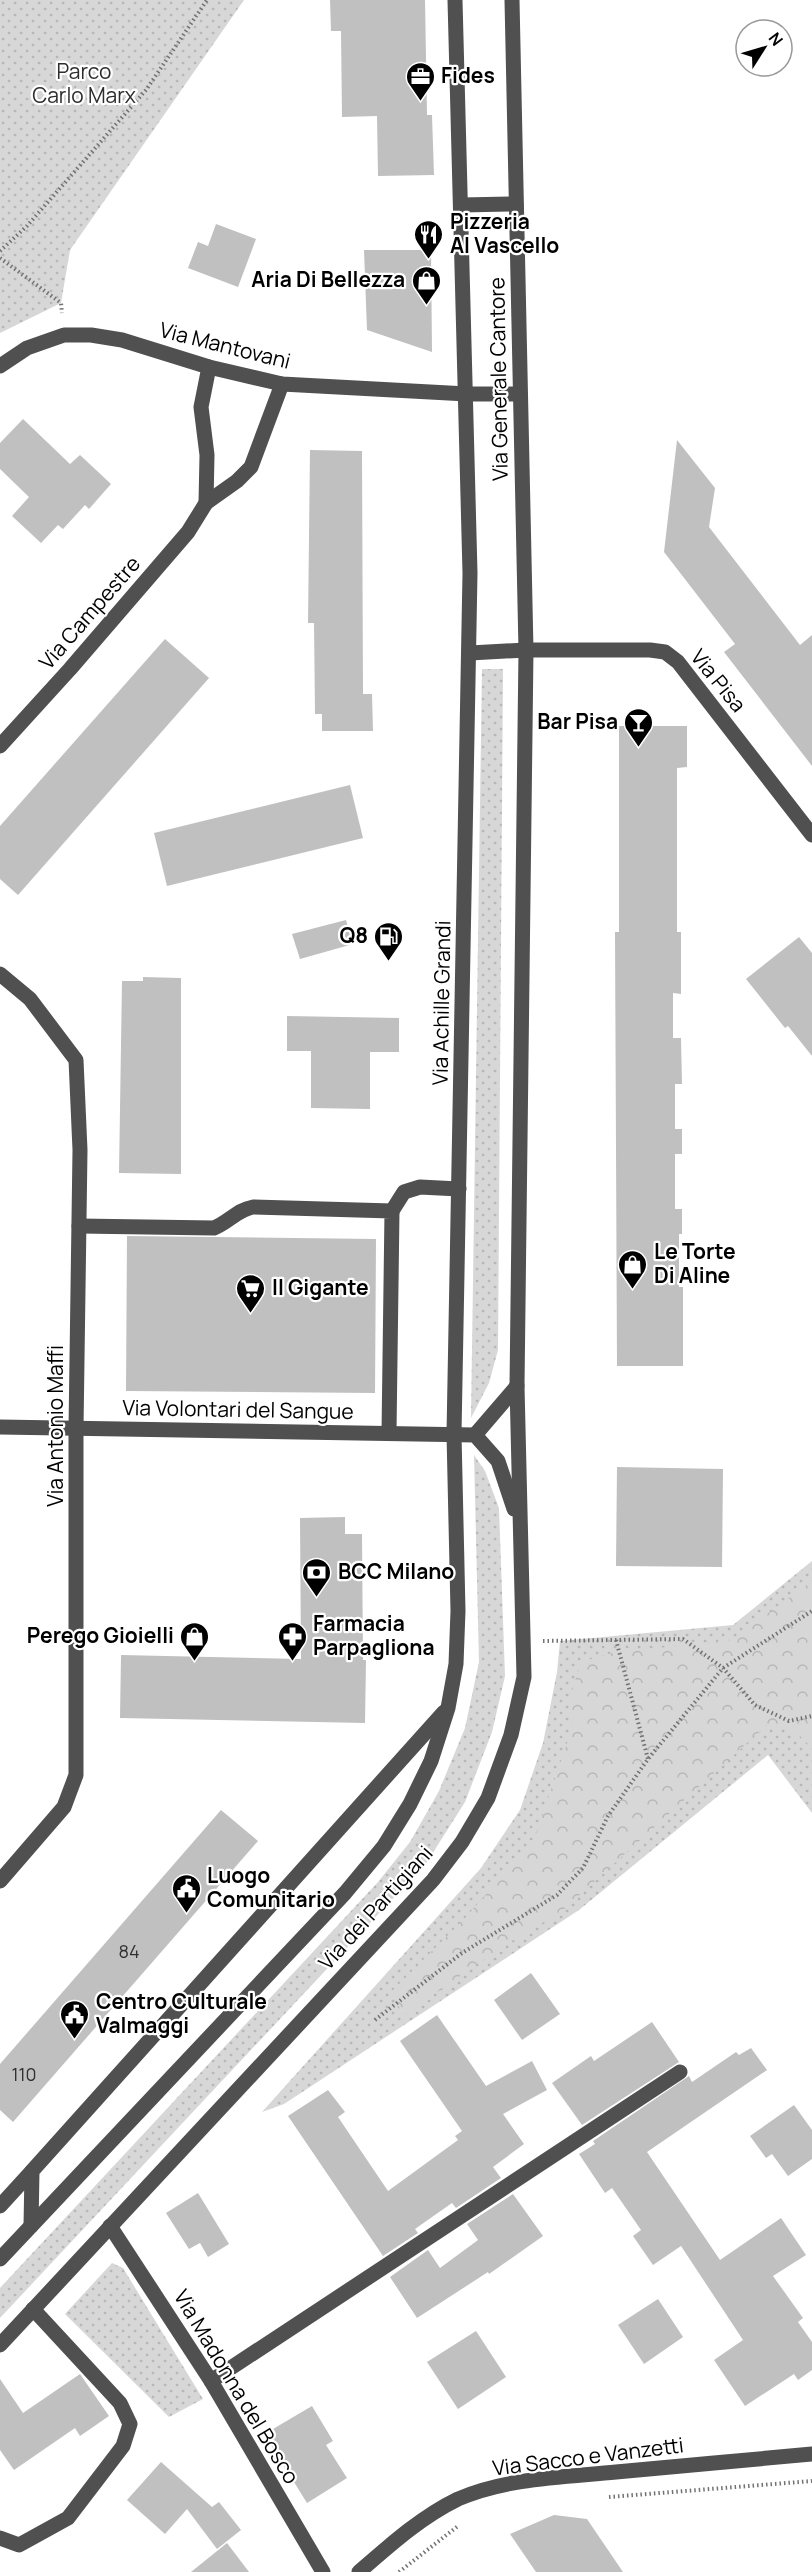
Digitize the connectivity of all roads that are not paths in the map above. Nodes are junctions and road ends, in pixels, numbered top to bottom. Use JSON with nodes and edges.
{"nodes":[{"id":1,"x":455,"y":0,"type":"edge"},
{"id":2,"x":512,"y":0,"type":"edge"},
{"id":3,"x":516,"y":204,"type":"junction"},
{"id":4,"x":461,"y":205,"type":"junction"},
{"id":5,"x":0,"y":366,"type":"edge"},
{"id":6,"x":209,"y":367,"type":"junction"},
{"id":7,"x":282,"y":384,"type":"junction"},
{"id":8,"x":467,"y":394,"type":"junction"},
{"id":9,"x":520,"y":394,"type":"junction"},
{"id":10,"x":206,"y":502,"type":"junction"},
{"id":11,"x":470,"y":573,"type":"joint"},
{"id":12,"x":526,"y":650,"type":"junction"},
{"id":13,"x":470,"y":653,"type":"junction"},
{"id":14,"x":0,"y":746,"type":"edge"},
{"id":15,"x":812,"y":836,"type":"edge"},
{"id":16,"x":0,"y":974,"type":"edge"},
{"id":17,"x":459,"y":1189,"type":"junction"},
{"id":18,"x":392,"y":1210,"type":"junction"},
{"id":19,"x":79,"y":1226,"type":"junction"},
{"id":20,"x":517,"y":1386,"type":"junction"},
{"id":21,"x":0,"y":1427,"type":"edge"},
{"id":22,"x":76,"y":1429,"type":"junction"},
{"id":23,"x":389,"y":1432,"type":"junction"},
{"id":24,"x":454,"y":1434,"type":"junction"},
{"id":25,"x":475,"y":1435,"type":"junction"},
{"id":26,"x":519,"y":1525,"type":"junction"},
{"id":27,"x":448,"y":1708,"type":"junction"},
{"id":28,"x":0,"y":1881,"type":"edge"},
{"id":29,"x":680,"y":2072,"type":"dead end"},
{"id":30,"x":32,"y":2170,"type":"junction"},
{"id":31,"x":0,"y":2206,"type":"edge"},
{"id":32,"x":31,"y":2226,"type":"junction"},
{"id":33,"x":110,"y":2226,"type":"junction"},
{"id":34,"x":0,"y":2259,"type":"edge"},
{"id":35,"x":33,"y":2309,"type":"junction"},
{"id":36,"x":0,"y":2345,"type":"edge"},
{"id":37,"x":211,"y":2381,"type":"junction"},
{"id":38,"x":812,"y":2454,"type":"edge"},
{"id":39,"x":0,"y":2538,"type":"edge"},
{"id":40,"x":323,"y":2572,"type":"edge"},
{"id":41,"x":359,"y":2572,"type":"edge"}],
"edges":[{"from":1,"to":4,"type":"street","name":"Via Generale Cantore"},
{"from":2,"to":3,"type":"street","name":"Via Generale Cantore"},
{"from":3,"to":4,"type":"street"},
{"from":3,"to":9,"type":"street","name":"Via Generale Cantore"},
{"from":4,"to":8,"type":"street","name":"Via Generale Cantore"},
{"from":5,"to":6,"type":"street","name":"Via Mantovani"},
{"from":6,"to":7,"type":"street","name":"Via Mantovani"},
{"from":6,"to":10,"type":"street","name":"Via Campestre"},
{"from":7,"to":8,"type":"street","name":"Via Mantovani"},
{"from":7,"to":10,"type":"street","name":"Via Campestre"},
{"from":8,"to":9,"type":"street","name":"Via Mantovani"},
{"from":8,"to":11,"type":"street","name":"Via Generale Cantore"},
{"from":9,"to":12,"type":"street","name":"Via Generale Cantore"},
{"from":10,"to":14,"type":"street","name":"Via Campestre"},
{"from":11,"to":13,"type":"street","name":"Via Achille Grandi"},
{"from":12,"to":13,"type":"street","name":"Via Pisa"},
{"from":12,"to":15,"type":"street","name":"Via Pisa"},
{"from":12,"to":20,"type":"street"},
{"from":13,"to":17,"type":"street","name":"Via Achille Grandi"},
{"from":16,"to":19,"type":"street","name":"Via Antonio Maffi"},
{"from":17,"to":18,"type":"street"},
{"from":17,"to":24,"type":"street","name":"Via Achille Grandi"},
{"from":18,"to":19,"type":"street"},
{"from":18,"to":23,"type":"street"},
{"from":19,"to":22,"type":"street","name":"Via Antonio Maffi"},
{"from":20,"to":25,"type":"street"},
{"from":20,"to":26,"type":"street","name":"Via dei Partigiani"},
{"from":21,"to":22,"type":"street","name":"Via Volontari del Sangue"},
{"from":22,"to":23,"type":"street","name":"Via Volontari del Sangue"},
{"from":22,"to":28,"type":"street","name":"Via Antonio Maffi"},
{"from":23,"to":24,"type":"street","name":"Via Volontari del Sangue"},
{"from":24,"to":25,"type":"street","name":"Via Volontari del Sangue"},
{"from":24,"to":27,"type":"street","name":"Via dei Partigiani"},
{"from":25,"to":26,"type":"street"},
{"from":26,"to":33,"type":"street","name":"Via dei Partigiani"},
{"from":27,"to":30,"type":"street"},
{"from":27,"to":32,"type":"street","name":"Via dei Partigiani"},
{"from":29,"to":37,"type":"street"},
{"from":30,"to":31,"type":"street"},
{"from":30,"to":32,"type":"street"},
{"from":32,"to":34,"type":"street","name":"Via dei Partigiani"},
{"from":33,"to":35,"type":"street","name":"Via dei Partigiani"},
{"from":33,"to":37,"type":"street","name":"Via Madonna del Bosco"},
{"from":35,"to":36,"type":"street","name":"Via dei Partigiani"},
{"from":35,"to":39,"type":"street"},
{"from":37,"to":40,"type":"street","name":"Via Madonna del Bosco"},
{"from":38,"to":41,"type":"street","name":"Via Sacco e Vanzetti"}]}
